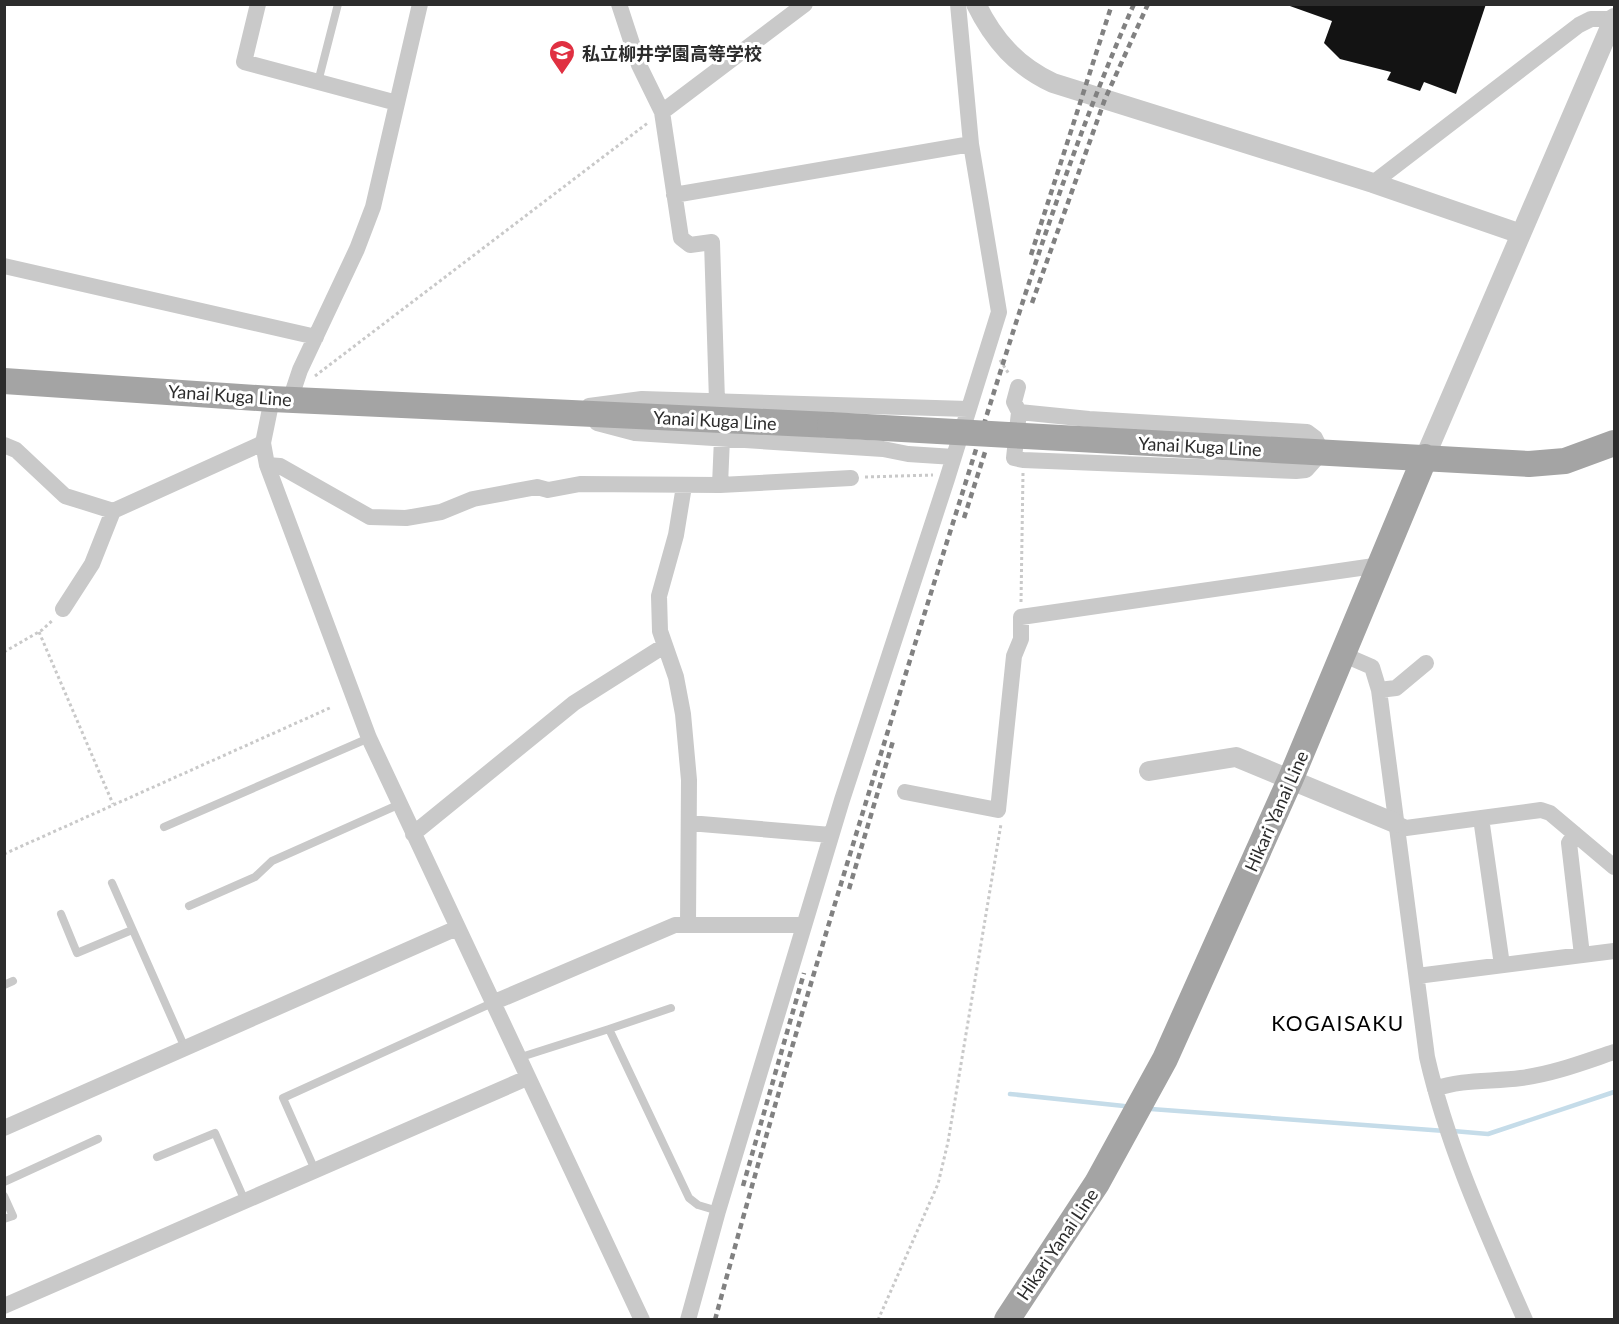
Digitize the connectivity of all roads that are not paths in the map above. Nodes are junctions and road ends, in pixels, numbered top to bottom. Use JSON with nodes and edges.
{"nodes":[{"id":1,"x":258,"y":4,"type":"edge"},
{"id":2,"x":338,"y":4,"type":"edge"},
{"id":3,"x":420,"y":4,"type":"edge"},
{"id":4,"x":619,"y":4,"type":"edge"},
{"id":5,"x":805,"y":4,"type":"edge"},
{"id":6,"x":958,"y":4,"type":"edge"},
{"id":7,"x":976,"y":4,"type":"edge"},
{"id":8,"x":1614,"y":19,"type":"edge"},
{"id":9,"x":318,"y":82,"type":"junction"},
{"id":10,"x":397,"y":103,"type":"junction"},
{"id":11,"x":662,"y":112,"type":"junction"},
{"id":12,"x":971,"y":144,"type":"junction"},
{"id":13,"x":1372,"y":183,"type":"junction"},
{"id":14,"x":674,"y":195,"type":"junction"},
{"id":15,"x":1521,"y":234,"type":"junction"},
{"id":16,"x":4,"y":266,"type":"edge"},
{"id":17,"x":316,"y":337,"type":"junction"},
{"id":18,"x":4,"y":381,"type":"edge"},
{"id":19,"x":1018,"y":387,"type":"road end"},
{"id":20,"x":281,"y":399,"type":"junction"},
{"id":21,"x":717,"y":401,"type":"junction"},
{"id":22,"x":886,"y":407,"type":"junction"},
{"id":23,"x":969,"y":410,"type":"junction"},
{"id":24,"x":568,"y":412,"type":"junction"},
{"id":25,"x":1019,"y":412,"type":"junction"},
{"id":26,"x":722,"y":438,"type":"junction"},
{"id":27,"x":263,"y":443,"type":"junction"},
{"id":28,"x":1614,"y":443,"type":"edge"},
{"id":29,"x":4,"y":445,"type":"edge"},
{"id":30,"x":883,"y":449,"type":"junction"},
{"id":31,"x":1322,"y":452,"type":"junction"},
{"id":32,"x":954,"y":456,"type":"junction"},
{"id":33,"x":1425,"y":458,"type":"junction"},
{"id":34,"x":267,"y":465,"type":"junction"},
{"id":35,"x":851,"y":478,"type":"road end"},
{"id":36,"x":720,"y":485,"type":"junction"},
{"id":37,"x":684,"y":486,"type":"junction"},
{"id":38,"x":112,"y":511,"type":"junction"},
{"id":39,"x":1382,"y":565,"type":"junction"},
{"id":40,"x":63,"y":609,"type":"road end"},
{"id":41,"x":664,"y":646,"type":"junction"},
{"id":42,"x":1342,"y":654,"type":"junction"},
{"id":43,"x":1426,"y":663,"type":"dead end"},
{"id":44,"x":1379,"y":690,"type":"junction"},
{"id":45,"x":369,"y":738,"type":"junction"},
{"id":46,"x":1149,"y":771,"type":"dead end"},
{"id":47,"x":1292,"y":778,"type":"junction"},
{"id":48,"x":905,"y":792,"type":"dead end"},
{"id":49,"x":400,"y":804,"type":"junction"},
{"id":50,"x":1481,"y":818,"type":"junction"},
{"id":51,"x":689,"y":823,"type":"junction"},
{"id":52,"x":1395,"y":823,"type":"junction"},
{"id":53,"x":164,"y":827,"type":"dead end"},
{"id":54,"x":413,"y":834,"type":"junction"},
{"id":55,"x":1575,"y":834,"type":"junction"},
{"id":56,"x":831,"y":835,"type":"junction"},
{"id":57,"x":1614,"y":867,"type":"edge"},
{"id":58,"x":112,"y":883,"type":"dead end"},
{"id":59,"x":189,"y":906,"type":"dead end"},
{"id":60,"x":61,"y":914,"type":"dead end"},
{"id":61,"x":688,"y":924,"type":"junction"},
{"id":62,"x":804,"y":925,"type":"junction"},
{"id":63,"x":457,"y":928,"type":"junction"},
{"id":64,"x":132,"y":930,"type":"junction"},
{"id":65,"x":1614,"y":951,"type":"edge"},
{"id":66,"x":1582,"y":955,"type":"junction"},
{"id":67,"x":1502,"y":965,"type":"junction"},
{"id":68,"x":1417,"y":976,"type":"junction"},
{"id":69,"x":492,"y":1002,"type":"junction"},
{"id":70,"x":671,"y":1008,"type":"dead end"},
{"id":71,"x":609,"y":1029,"type":"junction"},
{"id":72,"x":185,"y":1048,"type":"junction"},
{"id":73,"x":1614,"y":1052,"type":"edge"},
{"id":74,"x":518,"y":1058,"type":"junction"},
{"id":75,"x":527,"y":1078,"type":"junction"},
{"id":76,"x":1435,"y":1089,"type":"junction"},
{"id":77,"x":4,"y":1128,"type":"edge"},
{"id":78,"x":98,"y":1139,"type":"dead end"},
{"id":79,"x":157,"y":1157,"type":"dead end"},
{"id":80,"x":315,"y":1170,"type":"junction"},
{"id":81,"x":4,"y":1182,"type":"edge"},
{"id":82,"x":4,"y":1196,"type":"edge"},
{"id":83,"x":245,"y":1201,"type":"junction"},
{"id":84,"x":718,"y":1211,"type":"junction"},
{"id":85,"x":4,"y":1219,"type":"edge"},
{"id":86,"x":4,"y":1306,"type":"edge"},
{"id":87,"x":642,"y":1320,"type":"edge"},
{"id":88,"x":688,"y":1320,"type":"edge"},
{"id":89,"x":1006,"y":1320,"type":"edge"},
{"id":90,"x":1525,"y":1320,"type":"edge"}],
"edges":[{"from":1,"to":9,"type":"street"},
{"from":2,"to":9,"type":"lane"},
{"from":3,"to":10,"type":"street"},
{"from":4,"to":11,"type":"street"},
{"from":5,"to":11,"type":"street"},
{"from":6,"to":12,"type":"street"},
{"from":7,"to":13,"type":"street"},
{"from":8,"to":13,"type":"street"},
{"from":8,"to":15,"type":"street"},
{"from":9,"to":10,"type":"street"},
{"from":10,"to":17,"type":"street"},
{"from":11,"to":14,"type":"street"},
{"from":12,"to":14,"type":"street"},
{"from":12,"to":23,"type":"street"},
{"from":13,"to":15,"type":"street"},
{"from":14,"to":21,"type":"street"},
{"from":15,"to":33,"type":"street"},
{"from":16,"to":17,"type":"street"},
{"from":17,"to":20,"type":"street"},
{"from":18,"to":20,"type":"main road","name":"Yanai Kuga Line"},
{"from":19,"to":25,"type":"street"},
{"from":20,"to":24,"type":"main road","name":"Yanai Kuga Line"},
{"from":20,"to":27,"type":"street"},
{"from":21,"to":22,"type":"street"},
{"from":21,"to":24,"type":"street"},
{"from":22,"to":23,"type":"street"},
{"from":22,"to":30,"type":"street"},
{"from":23,"to":32,"type":"street"},
{"from":24,"to":26,"type":"street"},
{"from":24,"to":31,"type":"main road","name":"Yanai Kuga Line","bridge":true},
{"from":25,"to":31,"type":"street"},
{"from":25,"to":31,"type":"street"},
{"from":26,"to":30,"type":"street"},
{"from":26,"to":36,"type":"street"},
{"from":27,"to":34,"type":"street"},
{"from":27,"to":38,"type":"street"},
{"from":28,"to":33,"type":"main road"},
{"from":29,"to":38,"type":"street"},
{"from":30,"to":32,"type":"street"},
{"from":31,"to":33,"type":"main road","name":"Yanai Kuga Line"},
{"from":32,"to":56,"type":"street"},
{"from":33,"to":39,"type":"main road","name":"Hikari Yanai Line"},
{"from":34,"to":37,"type":"street"},
{"from":34,"to":45,"type":"street"},
{"from":35,"to":36,"type":"street"},
{"from":36,"to":37,"type":"street"},
{"from":37,"to":41,"type":"street"},
{"from":38,"to":40,"type":"street"},
{"from":39,"to":42,"type":"main road","name":"Hikari Yanai Line"},
{"from":39,"to":48,"type":"street"},
{"from":41,"to":51,"type":"street"},
{"from":41,"to":54,"type":"street"},
{"from":42,"to":44,"type":"street"},
{"from":42,"to":47,"type":"main road","name":"Hikari Yanai Line"},
{"from":43,"to":44,"type":"street"},
{"from":44,"to":52,"type":"street"},
{"from":45,"to":49,"type":"street"},
{"from":45,"to":53,"type":"lane"},
{"from":46,"to":47,"type":"street"},
{"from":47,"to":52,"type":"street"},
{"from":47,"to":89,"type":"main road","name":"Hikari Yanai Line"},
{"from":49,"to":54,"type":"street"},
{"from":49,"to":59,"type":"lane"},
{"from":50,"to":52,"type":"street"},
{"from":50,"to":55,"type":"street"},
{"from":50,"to":67,"type":"street"},
{"from":51,"to":56,"type":"street"},
{"from":51,"to":61,"type":"street"},
{"from":52,"to":68,"type":"street"},
{"from":54,"to":63,"type":"street"},
{"from":55,"to":57,"type":"street"},
{"from":55,"to":66,"type":"street"},
{"from":56,"to":62,"type":"street"},
{"from":58,"to":64,"type":"lane"},
{"from":60,"to":64,"type":"lane"},
{"from":61,"to":62,"type":"street"},
{"from":61,"to":69,"type":"street"},
{"from":62,"to":84,"type":"street"},
{"from":63,"to":69,"type":"street"},
{"from":63,"to":72,"type":"street"},
{"from":64,"to":72,"type":"lane"},
{"from":65,"to":66,"type":"street"},
{"from":66,"to":67,"type":"street"},
{"from":67,"to":68,"type":"street"},
{"from":68,"to":76,"type":"street"},
{"from":69,"to":74,"type":"street"},
{"from":69,"to":80,"type":"lane"},
{"from":70,"to":71,"type":"lane"},
{"from":71,"to":74,"type":"lane"},
{"from":71,"to":84,"type":"lane"},
{"from":72,"to":77,"type":"street"},
{"from":73,"to":76,"type":"street"},
{"from":74,"to":75,"type":"street"},
{"from":75,"to":80,"type":"street"},
{"from":75,"to":87,"type":"street"},
{"from":76,"to":90,"type":"street"},
{"from":78,"to":81,"type":"lane"},
{"from":79,"to":83,"type":"lane"},
{"from":80,"to":83,"type":"street"},
{"from":82,"to":85,"type":"lane"},
{"from":83,"to":86,"type":"street"},
{"from":84,"to":88,"type":"street"}]}
